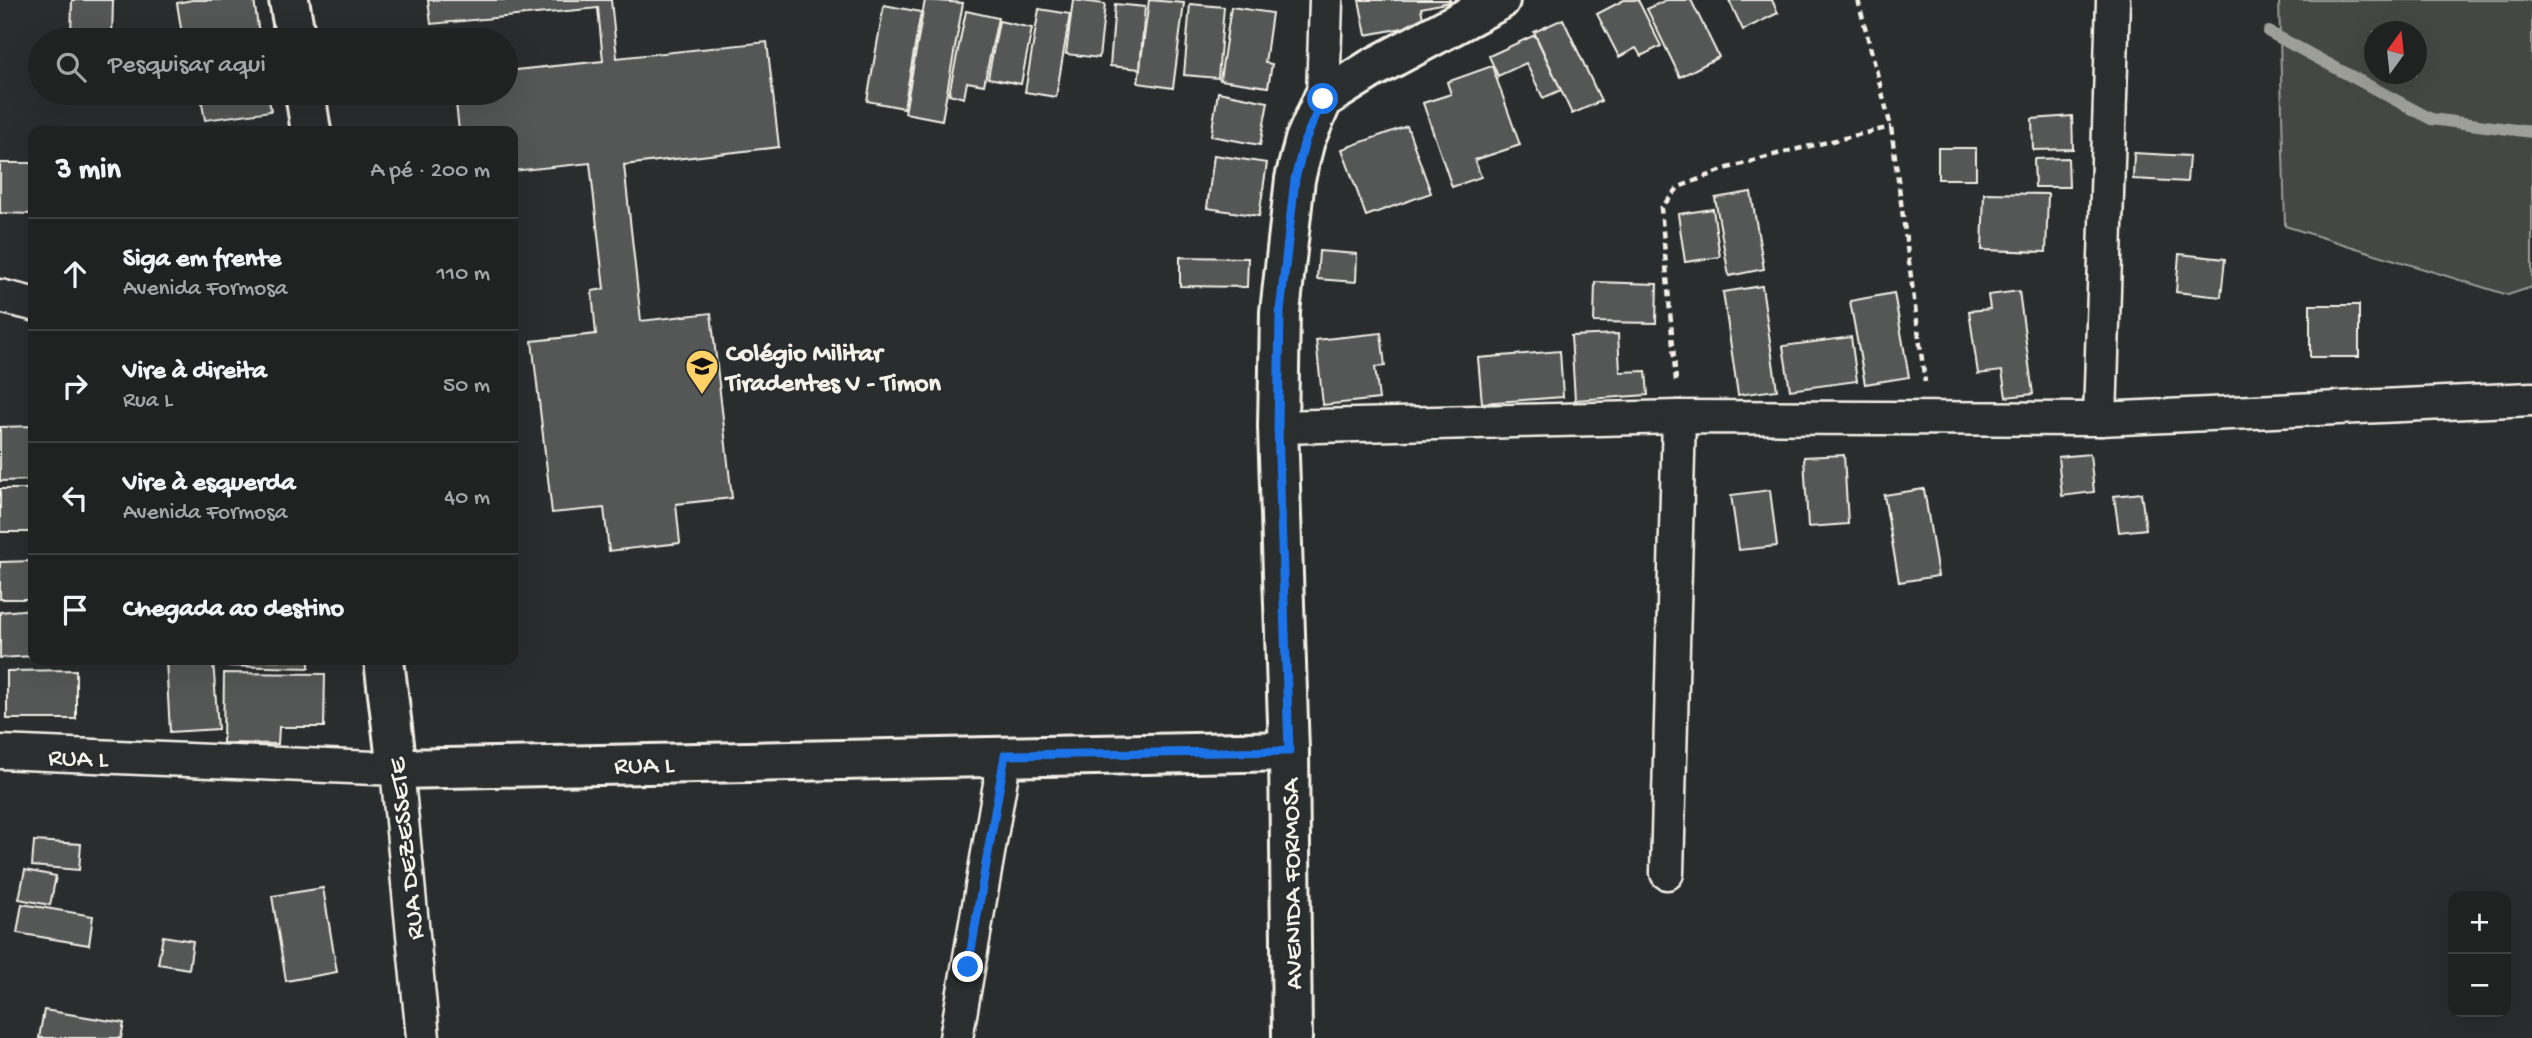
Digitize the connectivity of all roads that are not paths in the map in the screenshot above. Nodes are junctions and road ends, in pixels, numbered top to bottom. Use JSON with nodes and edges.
{"nodes":[{"id":1,"x":289,"y":0,"type":"edge"},
{"id":2,"x":1326,"y":0,"type":"edge"},
{"id":3,"x":1500,"y":0,"type":"edge"},
{"id":4,"x":2113,"y":0,"type":"edge"},
{"id":5,"x":294,"y":28,"type":"edge"},
{"id":6,"x":1323,"y":99,"type":"junction"},
{"id":7,"x":307,"y":105,"type":"edge"},
{"id":8,"x":310,"y":126,"type":"edge"},
{"id":9,"x":0,"y":296,"type":"edge"},
{"id":10,"x":28,"y":303,"type":"edge"},
{"id":11,"x":2532,"y":399,"type":"edge"},
{"id":12,"x":1679,"y":416,"type":"junction"},
{"id":13,"x":2100,"y":419,"type":"junction"},
{"id":14,"x":1278,"y":427,"type":"junction"},
{"id":15,"x":385,"y":665,"type":"edge"},
{"id":16,"x":1289,"y":751,"type":"junction"},
{"id":17,"x":0,"y":752,"type":"edge"},
{"id":18,"x":1005,"y":755,"type":"junction"},
{"id":19,"x":397,"y":769,"type":"junction"},
{"id":20,"x":1667,"y":873,"type":"dead end"},
{"id":21,"x":422,"y":1038,"type":"edge"},
{"id":22,"x":956,"y":1038,"type":"edge"},
{"id":23,"x":1292,"y":1038,"type":"edge"}],
"edges":[{"from":1,"to":5,"type":"main road"},
{"from":2,"to":6,"type":"street"},
{"from":3,"to":6,"type":"main road"},
{"from":4,"to":13,"type":"street"},
{"from":6,"to":14,"type":"main road","name":"AVENIDA FORMOSA"},
{"from":7,"to":8,"type":"main road"},
{"from":9,"to":10,"type":"street"},
{"from":11,"to":13,"type":"street"},
{"from":12,"to":13,"type":"street"},
{"from":12,"to":14,"type":"street"},
{"from":12,"to":20,"type":"street"},
{"from":14,"to":16,"type":"main road","name":"AVENIDA FORMOSA"},
{"from":15,"to":19,"type":"main road","name":"RUA DEZESSETE"},
{"from":16,"to":18,"type":"main road","name":"RUA L"},
{"from":16,"to":23,"type":"main road","name":"AVENIDA FORMOSA"},
{"from":17,"to":19,"type":"street","name":"RUA L"},
{"from":18,"to":19,"type":"main road","name":"RUA L"},
{"from":18,"to":22,"type":"street"},
{"from":19,"to":21,"type":"street","name":"RUA DEZESSETE"}]}
